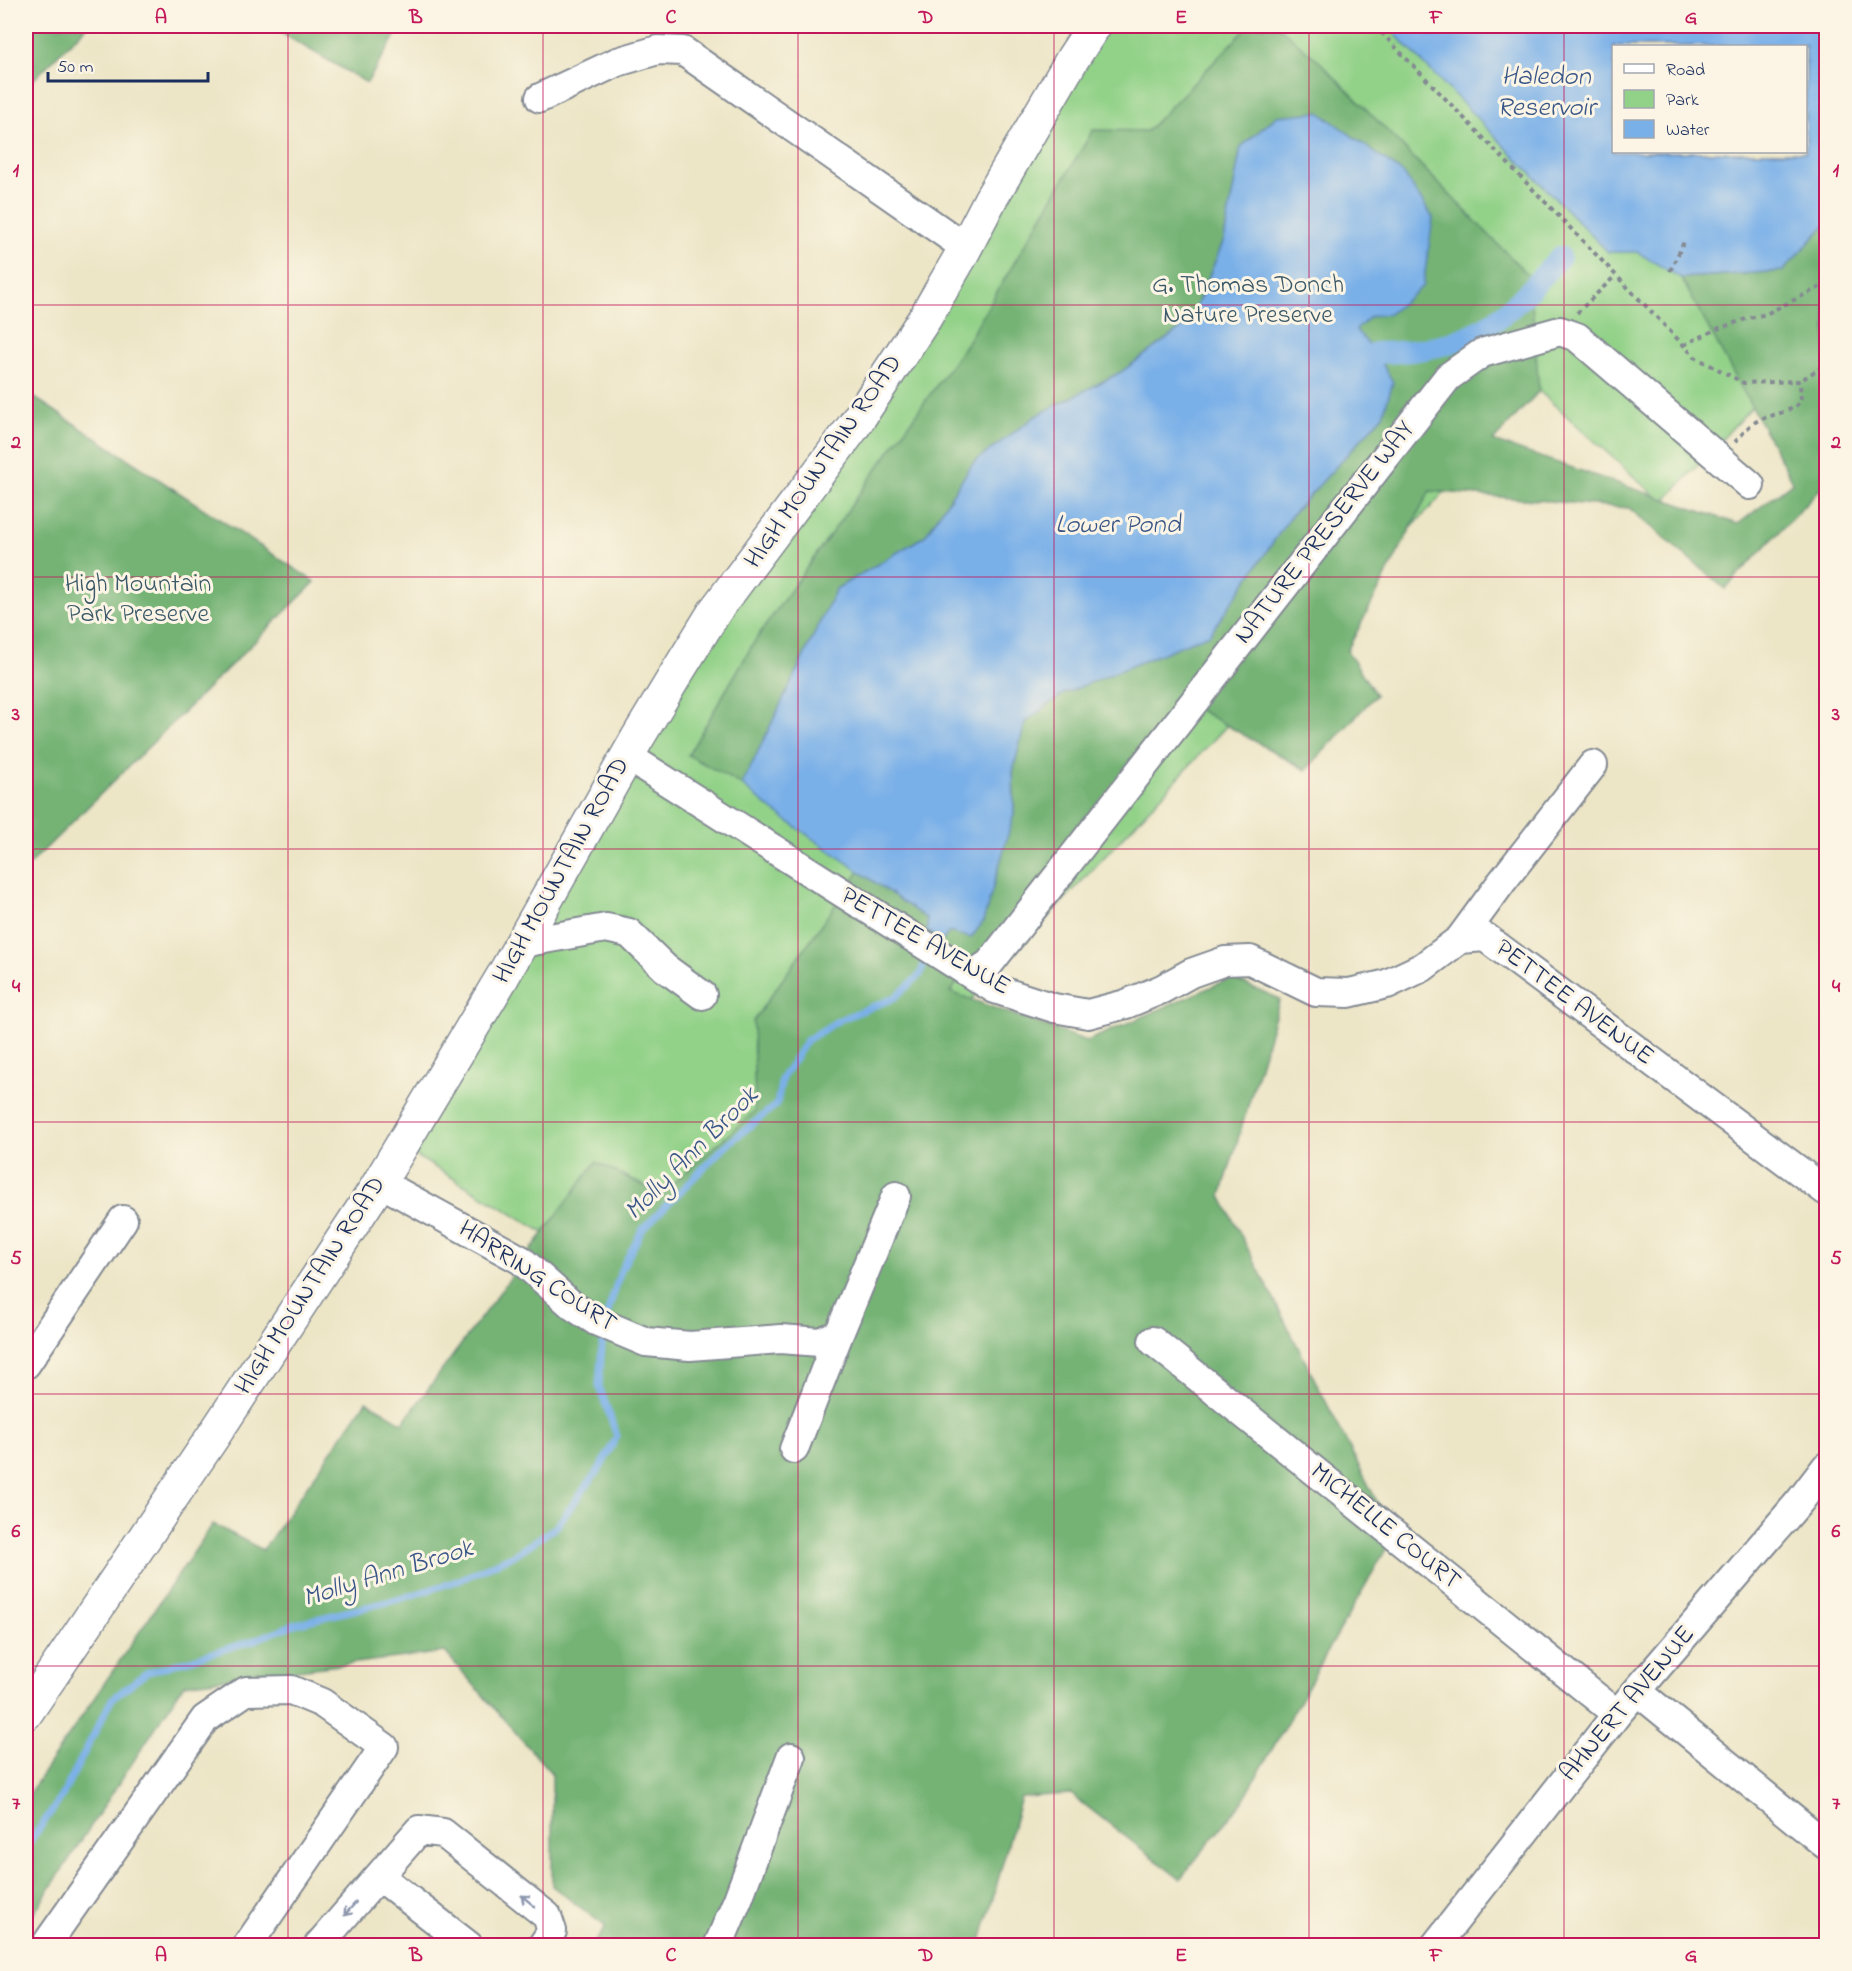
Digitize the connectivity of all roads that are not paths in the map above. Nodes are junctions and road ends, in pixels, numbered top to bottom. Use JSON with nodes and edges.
{"nodes":[{"id":1,"x":1094,"y":26,"type":"edge"},
{"id":2,"x":540,"y":98,"type":"dead end"},
{"id":3,"x":966,"y":248,"type":"junction"},
{"id":4,"x":1750,"y":485,"type":"dead end"},
{"id":5,"x":627,"y":756,"type":"junction"},
{"id":6,"x":1593,"y":765,"type":"dead end"},
{"id":7,"x":1460,"y":939,"type":"junction"},
{"id":8,"x":522,"y":943,"type":"junction"},
{"id":9,"x":972,"y":975,"type":"junction"},
{"id":10,"x":702,"y":995,"type":"dead end"},
{"id":11,"x":380,"y":1182,"type":"junction"},
{"id":12,"x":1827,"y":1191,"type":"edge"},
{"id":13,"x":896,"y":1196,"type":"dead end"},
{"id":14,"x":123,"y":1220,"type":"dead end"},
{"id":15,"x":839,"y":1334,"type":"junction"},
{"id":16,"x":1153,"y":1341,"type":"dead end"},
{"id":17,"x":26,"y":1364,"type":"edge"},
{"id":18,"x":794,"y":1449,"type":"dead end"},
{"id":19,"x":1827,"y":1467,"type":"edge"},
{"id":20,"x":1637,"y":1691,"type":"junction"},
{"id":21,"x":26,"y":1713,"type":"edge"},
{"id":22,"x":1617,"y":1714,"type":"junction"},
{"id":23,"x":791,"y":1757,"type":"dead end"},
{"id":24,"x":1827,"y":1845,"type":"edge"},
{"id":25,"x":379,"y":1876,"type":"junction"},
{"id":26,"x":54,"y":1942,"type":"edge"},
{"id":27,"x":248,"y":1946,"type":"edge"},
{"id":28,"x":318,"y":1946,"type":"edge"},
{"id":29,"x":469,"y":1946,"type":"edge"},
{"id":30,"x":542,"y":1946,"type":"edge"},
{"id":31,"x":718,"y":1946,"type":"edge"},
{"id":32,"x":1435,"y":1946,"type":"edge"}],
"edges":[{"from":1,"to":3,"type":"main road","name":"HIGH MOUNTAIN ROAD"},
{"from":2,"to":3,"type":"street"},
{"from":3,"to":5,"type":"main road","name":"HIGH MOUNTAIN ROAD"},
{"from":4,"to":9,"type":"street","name":"NATURE PRESERVE WAY"},
{"from":5,"to":8,"type":"main road","name":"HIGH MOUNTAIN ROAD"},
{"from":5,"to":9,"type":"street","name":"PETTEE AVENUE"},
{"from":6,"to":7,"type":"street"},
{"from":7,"to":9,"type":"street","name":"PETTEE AVENUE"},
{"from":7,"to":12,"type":"street","name":"PETTEE AVENUE"},
{"from":8,"to":10,"type":"street"},
{"from":8,"to":11,"type":"main road","name":"HIGH MOUNTAIN ROAD"},
{"from":11,"to":15,"type":"street","name":"HARRING COURT"},
{"from":11,"to":21,"type":"main road","name":"HIGH MOUNTAIN ROAD"},
{"from":13,"to":15,"type":"street"},
{"from":14,"to":17,"type":"street"},
{"from":15,"to":18,"type":"street"},
{"from":16,"to":22,"type":"street","name":"MICHELLE COURT"},
{"from":19,"to":20,"type":"street","name":"AHNERT AVENUE"},
{"from":20,"to":22,"type":"street","name":"AHNERT AVENUE"},
{"from":20,"to":24,"type":"street"},
{"from":22,"to":32,"type":"street","name":"AHNERT AVENUE"},
{"from":23,"to":31,"type":"street"},
{"from":25,"to":28,"type":"street","one_way":true},
{"from":25,"to":29,"type":"street"},
{"from":30,"to":25,"type":"street","one_way":true},
{"from":26,"to":27,"type":"street"}]}
